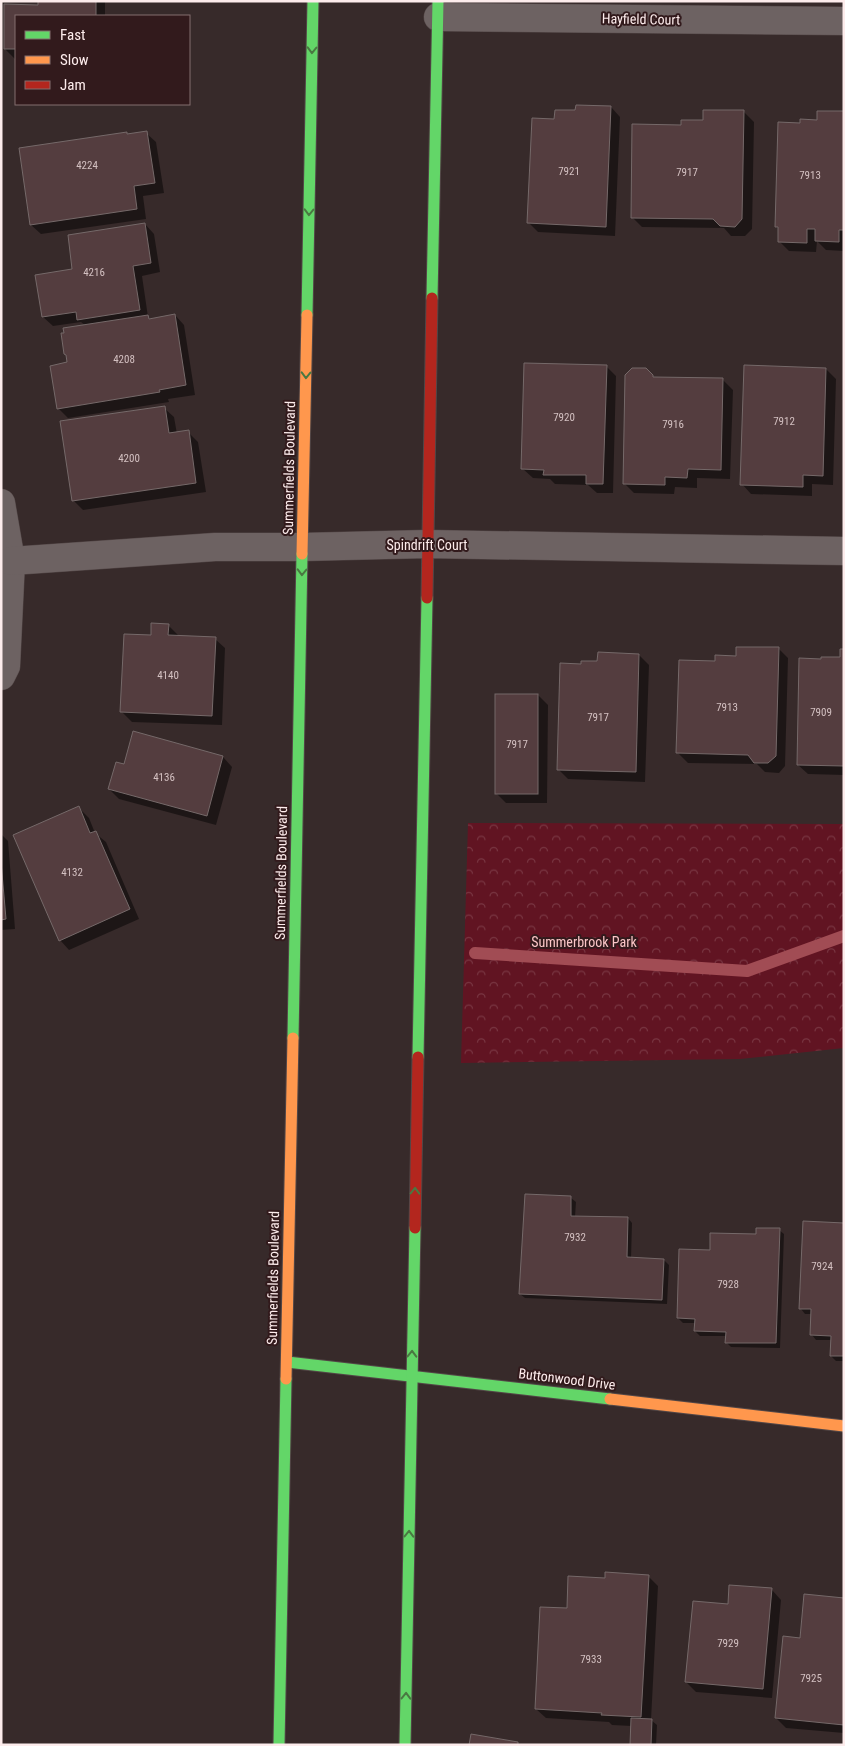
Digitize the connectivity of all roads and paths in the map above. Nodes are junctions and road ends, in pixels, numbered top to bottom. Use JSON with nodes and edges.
{"nodes":[{"id":1,"x":313,"y":1,"type":"edge"},
{"id":2,"x":438,"y":9,"type":"edge"},
{"id":3,"x":844,"y":21,"type":"edge"},
{"id":4,"x":1,"y":503,"type":"edge"},
{"id":5,"x":427,"y":544,"type":"junction"},
{"id":6,"x":302,"y":547,"type":"junction"},
{"id":7,"x":844,"y":551,"type":"edge"},
{"id":8,"x":11,"y":561,"type":"junction"},
{"id":9,"x":1,"y":676,"type":"edge"},
{"id":10,"x":287,"y":1362,"type":"junction"},
{"id":11,"x":411,"y":1377,"type":"junction"},
{"id":12,"x":844,"y":1426,"type":"edge"},
{"id":13,"x":280,"y":1745,"type":"edge"},
{"id":14,"x":405,"y":1745,"type":"edge"}],
"edges":[{"from":1,"to":6,"type":"street","name":"Summerfields Boulevard","one_way":true},
{"from":2,"to":3,"type":"street","name":"Hayfield Court"},
{"from":2,"to":5,"type":"street"},
{"from":4,"to":8,"type":"street"},
{"from":5,"to":6,"type":"street","name":"Spindrift Court"},
{"from":5,"to":7,"type":"street","name":"Spindrift Court"},
{"from":11,"to":5,"type":"street","one_way":true},
{"from":6,"to":8,"type":"street","name":"Spindrift Court"},
{"from":6,"to":10,"type":"street","name":"Summerfields Boulevard","one_way":true},
{"from":8,"to":9,"type":"street"},
{"from":10,"to":11,"type":"street","name":"Buttonwood Drive"},
{"from":10,"to":13,"type":"street","name":"Summerfields Boulevard"},
{"from":11,"to":12,"type":"street","name":"Buttonwood Drive"},
{"from":14,"to":11,"type":"street","one_way":true}]}
